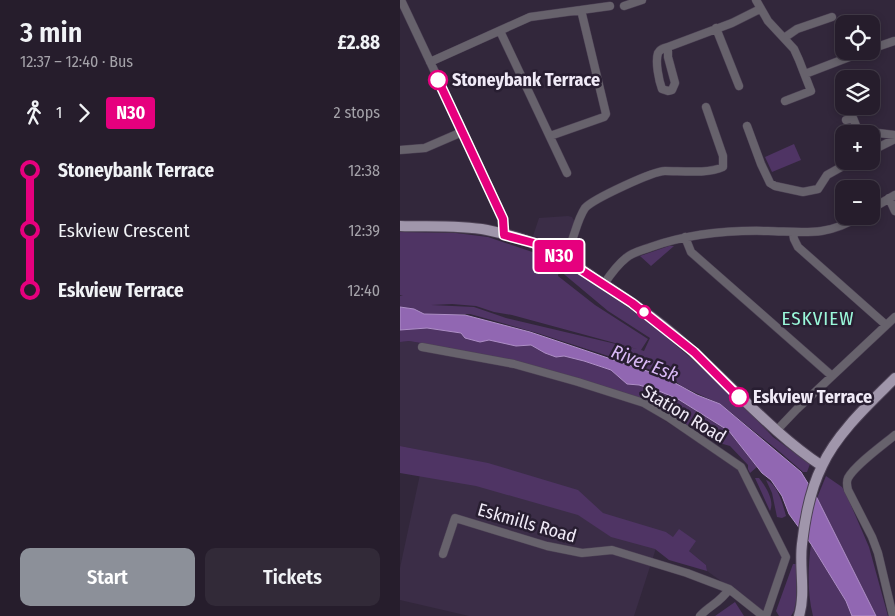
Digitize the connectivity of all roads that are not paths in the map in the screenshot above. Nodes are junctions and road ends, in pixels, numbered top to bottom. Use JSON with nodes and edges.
{"nodes":[{"id":1,"x":401,"y":0,"type":"edge"},
{"id":2,"x":642,"y":0,"type":"edge"},
{"id":3,"x":756,"y":0,"type":"edge"},
{"id":4,"x":610,"y":6,"type":"dead end"},
{"id":5,"x":624,"y":6,"type":"dead end"},
{"id":6,"x":760,"y":9,"type":"junction"},
{"id":7,"x":581,"y":10,"type":"junction"},
{"id":8,"x":832,"y":17,"type":"dead end"},
{"id":9,"x":716,"y":28,"type":"junction"},
{"id":10,"x":500,"y":31,"type":"junction"},
{"id":11,"x":784,"y":38,"type":"junction"},
{"id":12,"x":894,"y":41,"type":"edge"},
{"id":13,"x":880,"y":46,"type":"edge"},
{"id":14,"x":668,"y":47,"type":"junction"},
{"id":15,"x":842,"y":60,"type":"edge"},
{"id":16,"x":430,"y":62,"type":"junction"},
{"id":17,"x":805,"y":74,"type":"junction"},
{"id":18,"x":739,"y":86,"type":"dead end"},
{"id":19,"x":785,"y":101,"type":"dead end"},
{"id":20,"x":706,"y":107,"type":"dead end"},
{"id":21,"x":846,"y":120,"type":"dead end"},
{"id":22,"x":747,"y":126,"type":"dead end"},
{"id":23,"x":462,"y":132,"type":"junction"},
{"id":24,"x":895,"y":135,"type":"edge"},
{"id":25,"x":550,"y":136,"type":"junction"},
{"id":26,"x":895,"y":139,"type":"edge"},
{"id":27,"x":880,"y":146,"type":"edge"},
{"id":28,"x":400,"y":150,"type":"edge"},
{"id":29,"x":836,"y":170,"type":"edge"},
{"id":30,"x":567,"y":174,"type":"dead end"},
{"id":31,"x":892,"y":196,"type":"edge"},
{"id":32,"x":880,"y":203,"type":"edge"},
{"id":33,"x":895,"y":211,"type":"edge"},
{"id":34,"x":843,"y":225,"type":"edge"},
{"id":35,"x":400,"y":226,"type":"edge"},
{"id":36,"x":793,"y":233,"type":"junction"},
{"id":37,"x":504,"y":235,"type":"junction"},
{"id":38,"x":685,"y":237,"type":"junction"},
{"id":39,"x":564,"y":258,"type":"junction"},
{"id":40,"x":604,"y":284,"type":"junction"},
{"id":41,"x":895,"y":317,"type":"edge"},
{"id":42,"x":886,"y":325,"type":"junction"},
{"id":43,"x":422,"y":347,"type":"dead end"},
{"id":44,"x":832,"y":376,"type":"junction"},
{"id":45,"x":895,"y":378,"type":"edge"},
{"id":46,"x":776,"y":432,"type":"junction"},
{"id":47,"x":895,"y":435,"type":"edge"},
{"id":48,"x":822,"y":466,"type":"junction"},
{"id":49,"x":443,"y":554,"type":"dead end"},
{"id":50,"x":729,"y":589,"type":"junction"},
{"id":51,"x":700,"y":616,"type":"edge"},
{"id":52,"x":765,"y":616,"type":"edge"},
{"id":53,"x":800,"y":616,"type":"edge"},
{"id":54,"x":893,"y":616,"type":"edge"}],
"edges":[{"from":1,"to":16,"type":"street"},
{"from":2,"to":5,"type":"street"},
{"from":3,"to":6,"type":"street"},
{"from":4,"to":7,"type":"street"},
{"from":6,"to":9,"type":"street"},
{"from":6,"to":11,"type":"street"},
{"from":7,"to":10,"type":"street"},
{"from":7,"to":25,"type":"street"},
{"from":8,"to":11,"type":"street"},
{"from":9,"to":14,"type":"street"},
{"from":9,"to":18,"type":"street"},
{"from":10,"to":16,"type":"street"},
{"from":10,"to":25,"type":"street"},
{"from":11,"to":17,"type":"street"},
{"from":12,"to":13,"type":"street"},
{"from":14,"to":14,"type":"street"},
{"from":15,"to":17,"type":"street"},
{"from":16,"to":23,"type":"street"},
{"from":17,"to":19,"type":"street"},
{"from":20,"to":39,"type":"street"},
{"from":21,"to":24,"type":"street"},
{"from":22,"to":29,"type":"street"},
{"from":23,"to":28,"type":"street"},
{"from":23,"to":37,"type":"street"},
{"from":25,"to":30,"type":"street"},
{"from":26,"to":27,"type":"street"},
{"from":31,"to":32,"type":"street"},
{"from":31,"to":33,"type":"street"},
{"from":34,"to":36,"type":"street"},
{"from":35,"to":37,"type":"main road"},
{"from":36,"to":38,"type":"street"},
{"from":36,"to":42,"type":"street"},
{"from":37,"to":39,"type":"main road"},
{"from":38,"to":40,"type":"street"},
{"from":38,"to":44,"type":"street"},
{"from":39,"to":40,"type":"main road"},
{"from":40,"to":46,"type":"main road"},
{"from":41,"to":42,"type":"street"},
{"from":42,"to":44,"type":"street"},
{"from":43,"to":52,"type":"street","name":"Station Road"},
{"from":44,"to":46,"type":"street"},
{"from":45,"to":48,"type":"main road"},
{"from":46,"to":48,"type":"main road"},
{"from":47,"to":54,"type":"street"},
{"from":48,"to":53,"type":"main road"},
{"from":49,"to":50,"type":"street","name":"Eskmills Road"},
{"from":50,"to":51,"type":"street"},
{"from":50,"to":52,"type":"street","name":"Eskmills Road"}]}
